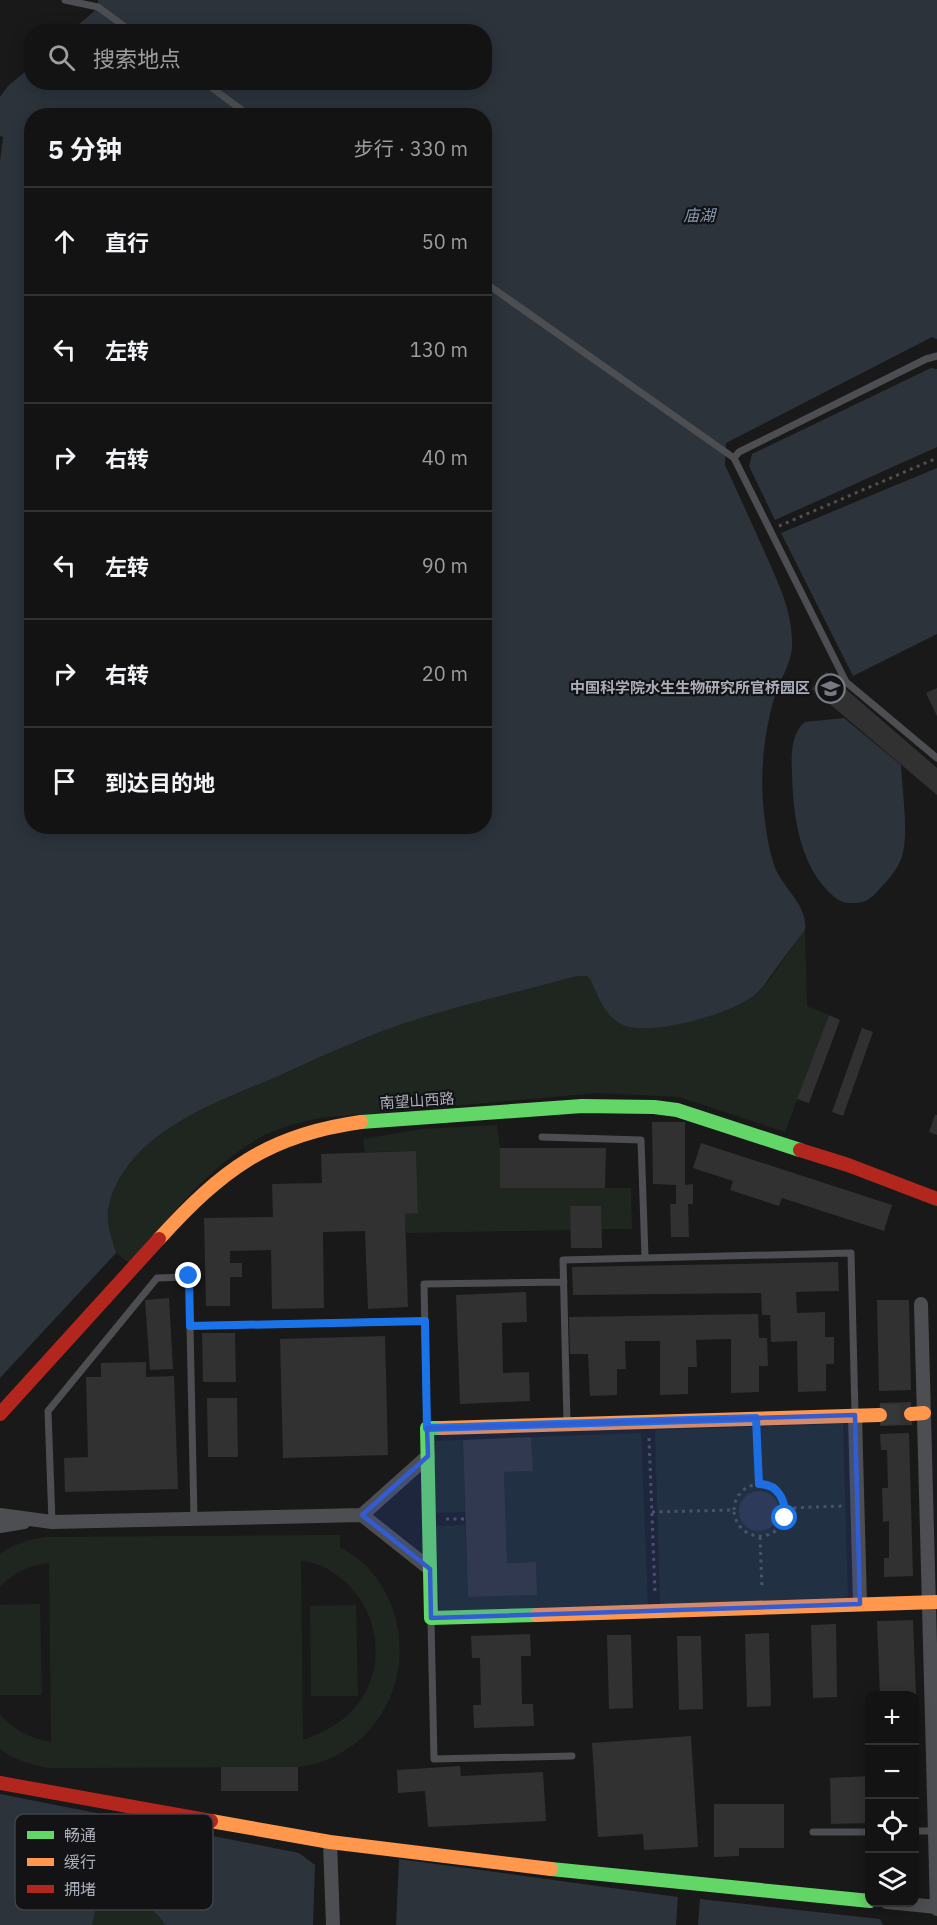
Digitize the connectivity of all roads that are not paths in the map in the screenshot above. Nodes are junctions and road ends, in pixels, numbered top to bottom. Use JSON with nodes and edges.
{"nodes":[{"id":1,"x":65,"y":0,"type":"edge"},
{"id":2,"x":121,"y":24,"type":"edge"},
{"id":3,"x":215,"y":90,"type":"edge"},
{"id":4,"x":239,"y":108,"type":"edge"},
{"id":5,"x":492,"y":288,"type":"edge"},
{"id":6,"x":937,"y":356,"type":"edge"},
{"id":7,"x":734,"y":458,"type":"junction"},
{"id":8,"x":937,"y":758,"type":"edge"},
{"id":9,"x":542,"y":1137,"type":"dead end"},
{"id":10,"x":934,"y":1195,"type":"edge"},
{"id":11,"x":645,"y":1257,"type":"junction"},
{"id":12,"x":564,"y":1282,"type":"junction"},
{"id":13,"x":921,"y":1304,"type":"dead end"},
{"id":14,"x":425,"y":1321,"type":"junction"},
{"id":15,"x":190,"y":1326,"type":"junction"},
{"id":16,"x":0,"y":1414,"type":"edge"},
{"id":17,"x":880,"y":1414,"type":"tunnel mouth"},
{"id":18,"x":855,"y":1415,"type":"junction"},
{"id":19,"x":567,"y":1424,"type":"junction"},
{"id":20,"x":427,"y":1428,"type":"junction"},
{"id":21,"x":428,"y":1456,"type":"junction"},
{"id":22,"x":932,"y":1504,"type":"edge"},
{"id":23,"x":0,"y":1515,"type":"edge"},
{"id":24,"x":362,"y":1515,"type":"junction"},
{"id":25,"x":194,"y":1519,"type":"junction"},
{"id":26,"x":38,"y":1520,"type":"junction"},
{"id":27,"x":52,"y":1522,"type":"junction"},
{"id":28,"x":0,"y":1526,"type":"edge"},
{"id":29,"x":430,"y":1569,"type":"junction"},
{"id":30,"x":933,"y":1602,"type":"edge"},
{"id":31,"x":860,"y":1604,"type":"junction"},
{"id":32,"x":431,"y":1618,"type":"junction"},
{"id":33,"x":572,"y":1756,"type":"dead end"},
{"id":34,"x":0,"y":1782,"type":"edge"},
{"id":35,"x":169,"y":1814,"type":"edge"},
{"id":36,"x":213,"y":1822,"type":"edge"},
{"id":37,"x":919,"y":1831,"type":"edge"},
{"id":38,"x":934,"y":1831,"type":"junction"},
{"id":39,"x":813,"y":1832,"type":"dead end"},
{"id":40,"x":865,"y":1832,"type":"edge"},
{"id":41,"x":330,"y":1842,"type":"junction"},
{"id":42,"x":865,"y":1901,"type":"edge"},
{"id":43,"x":919,"y":1906,"type":"edge"},
{"id":44,"x":937,"y":1908,"type":"edge"},
{"id":45,"x":333,"y":1925,"type":"edge"}],
"edges":[{"from":1,"to":2,"type":"lane"},
{"from":3,"to":4,"type":"lane"},
{"from":5,"to":7,"type":"lane"},
{"from":6,"to":7,"type":"lane"},
{"from":7,"to":8,"type":"lane"},
{"from":9,"to":11,"type":"lane"},
{"from":10,"to":16,"type":"street","name":"南望山西路"},
{"from":11,"to":12,"type":"lane"},
{"from":11,"to":18,"type":"lane"},
{"from":12,"to":14,"type":"lane"},
{"from":12,"to":19,"type":"lane"},
{"from":13,"to":22,"type":"street"},
{"from":14,"to":15,"type":"lane"},
{"from":14,"to":20,"type":"lane"},
{"from":15,"to":25,"type":"lane"},
{"from":15,"to":27,"type":"lane"},
{"from":17,"to":18,"type":"street"},
{"from":18,"to":19,"type":"street"},
{"from":18,"to":31,"type":"street"},
{"from":19,"to":20,"type":"street"},
{"from":20,"to":21,"type":"street"},
{"from":21,"to":24,"type":"street"},
{"from":21,"to":29,"type":"street"},
{"from":22,"to":30,"type":"street"},
{"from":23,"to":26,"type":"street"},
{"from":24,"to":25,"type":"street"},
{"from":24,"to":29,"type":"street"},
{"from":25,"to":27,"type":"street"},
{"from":26,"to":27,"type":"street"},
{"from":26,"to":28,"type":"street"},
{"from":29,"to":32,"type":"street"},
{"from":30,"to":31,"type":"street"},
{"from":30,"to":38,"type":"street"},
{"from":31,"to":32,"type":"street"},
{"from":32,"to":33,"type":"lane"},
{"from":34,"to":35,"type":"street"},
{"from":36,"to":41,"type":"street"},
{"from":37,"to":38,"type":"lane"},
{"from":38,"to":44,"type":"street"},
{"from":39,"to":40,"type":"lane"},
{"from":41,"to":42,"type":"street"},
{"from":41,"to":45,"type":"street"},
{"from":43,"to":44,"type":"street"}]}
